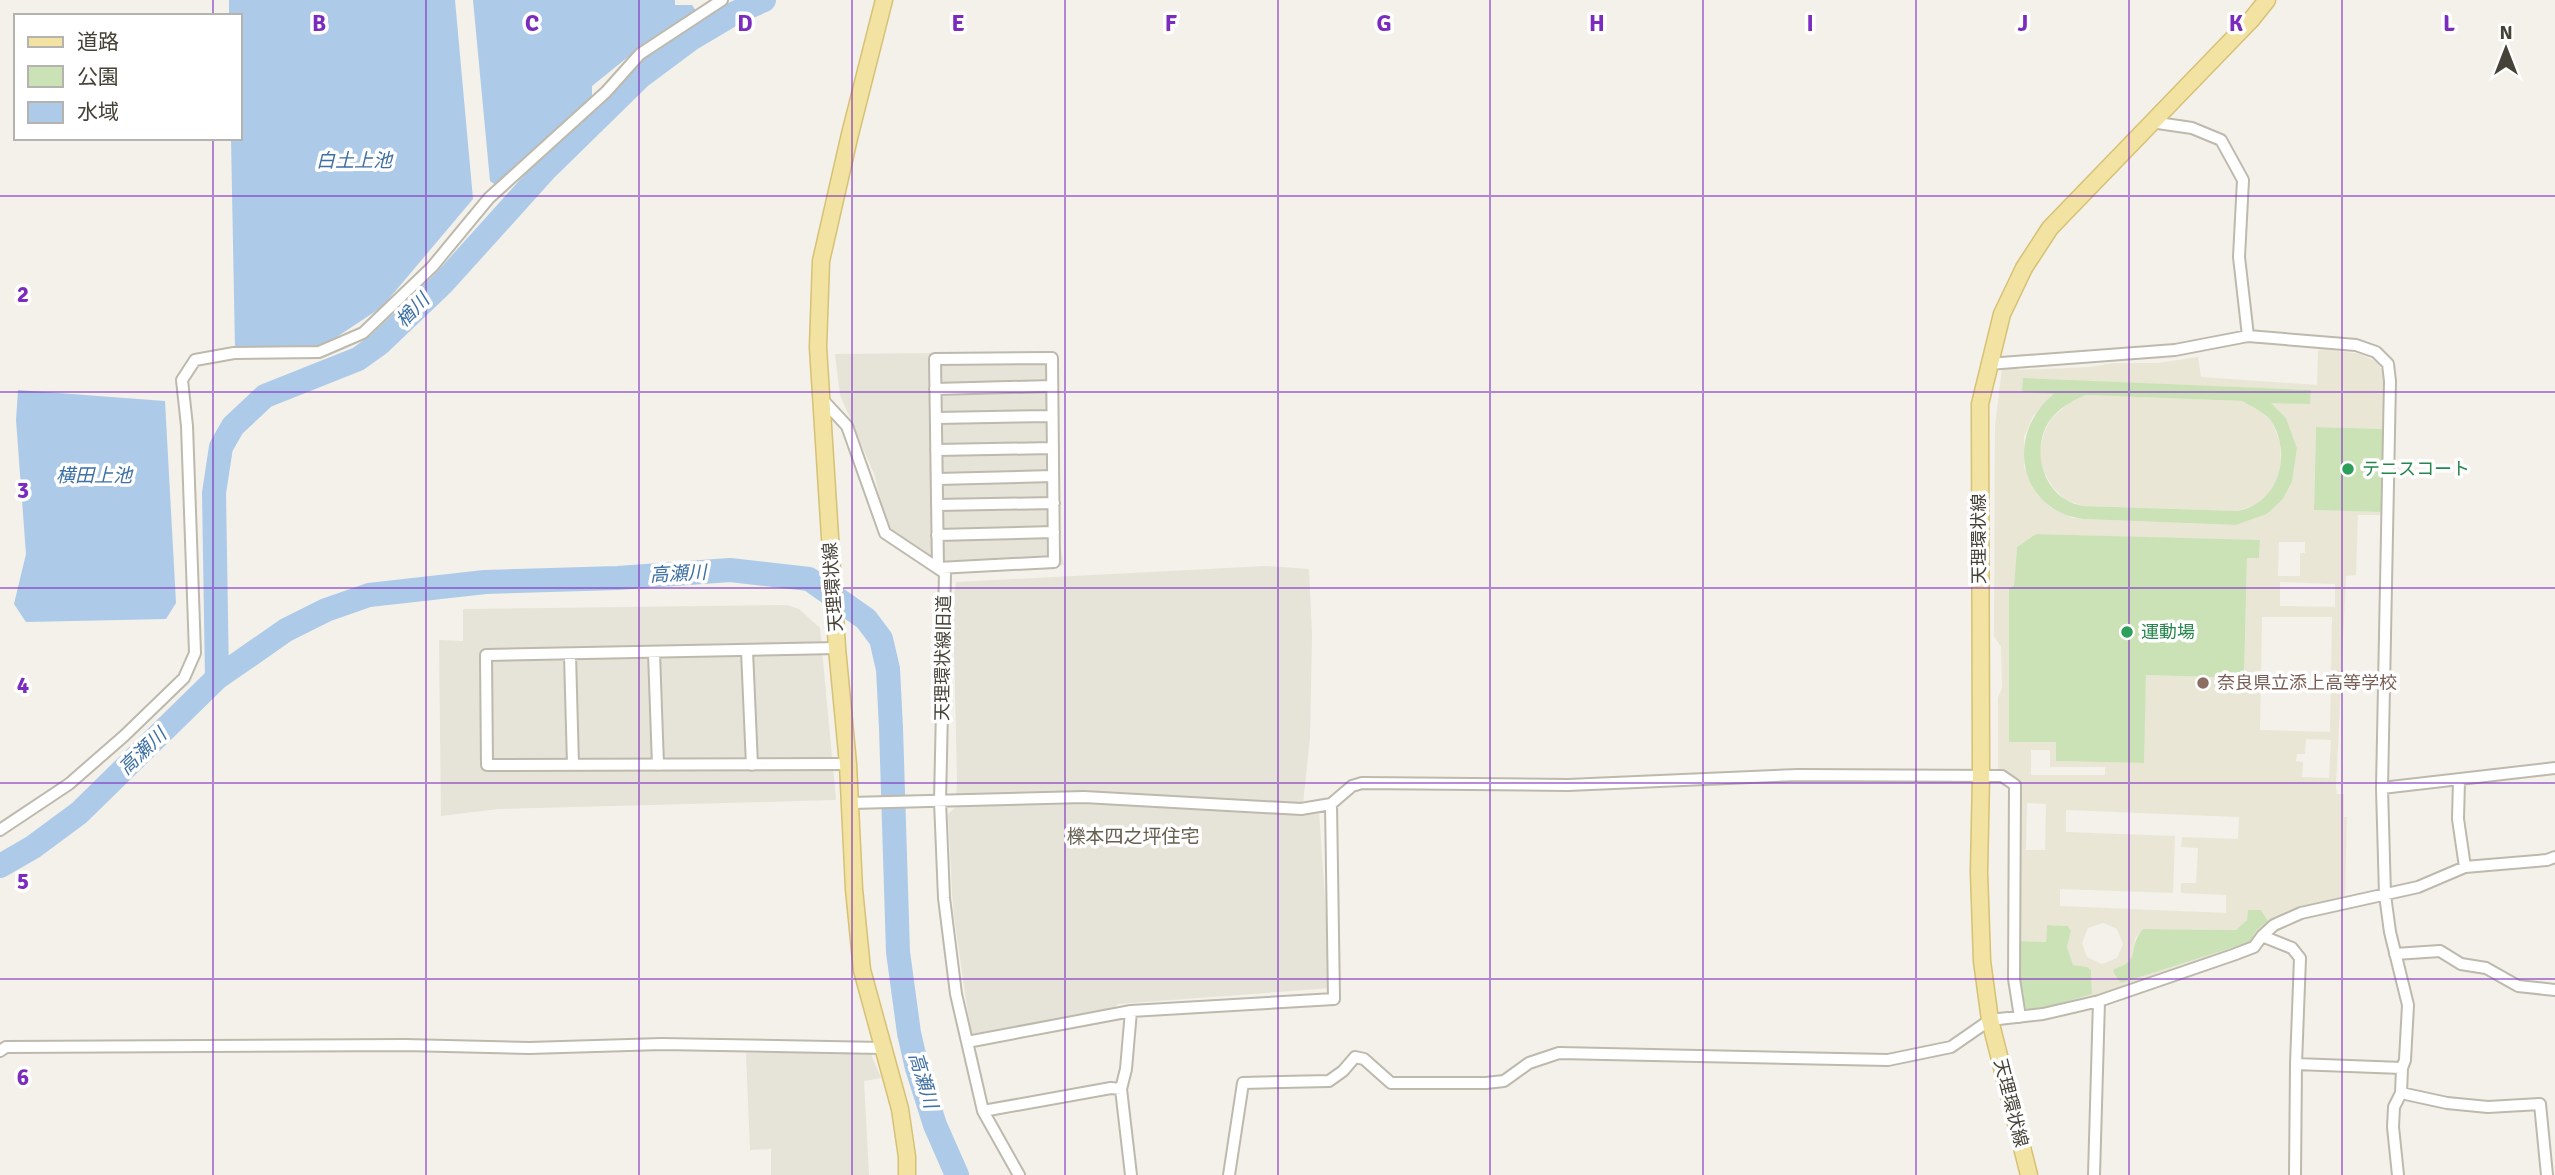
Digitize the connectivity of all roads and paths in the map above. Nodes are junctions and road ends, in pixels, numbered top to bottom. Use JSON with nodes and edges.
{"nodes":[{"id":1,"x":722,"y":0,"type":"edge"},
{"id":2,"x":873,"y":0,"type":"edge"},
{"id":3,"x":2267,"y":0,"type":"edge"},
{"id":4,"x":882,"y":8,"type":"edge"},
{"id":5,"x":2151,"y":122,"type":"junction"},
{"id":6,"x":2248,"y":336,"type":"junction"},
{"id":7,"x":1989,"y":363,"type":"junction"},
{"id":8,"x":1052,"y":386,"type":"junction"},
{"id":9,"x":935,"y":389,"type":"junction"},
{"id":10,"x":820,"y":397,"type":"junction"},
{"id":11,"x":1052,"y":416,"type":"junction"},
{"id":12,"x":936,"y":418,"type":"junction"},
{"id":13,"x":1053,"y":448,"type":"junction"},
{"id":14,"x":936,"y":450,"type":"junction"},
{"id":15,"x":1053,"y":476,"type":"junction"},
{"id":16,"x":937,"y":479,"type":"junction"},
{"id":17,"x":1054,"y":503,"type":"junction"},
{"id":18,"x":937,"y":505,"type":"junction"},
{"id":19,"x":1054,"y":532,"type":"junction"},
{"id":20,"x":937,"y":535,"type":"junction"},
{"id":21,"x":938,"y":568,"type":"junction"},
{"id":22,"x":837,"y":648,"type":"junction"},
{"id":23,"x":747,"y":651,"type":"junction"},
{"id":24,"x":654,"y":653,"type":"junction"},
{"id":25,"x":570,"y":655,"type":"junction"},
{"id":26,"x":848,"y":764,"type":"junction"},
{"id":27,"x":573,"y":765,"type":"junction"},
{"id":28,"x":658,"y":765,"type":"junction"},
{"id":29,"x":752,"y":765,"type":"junction"},
{"id":30,"x":2555,"y":768,"type":"edge"},
{"id":31,"x":1981,"y":776,"type":"junction"},
{"id":32,"x":2459,"y":780,"type":"junction"},
{"id":33,"x":2382,"y":788,"type":"junction"},
{"id":34,"x":940,"y":801,"type":"junction"},
{"id":35,"x":850,"y":803,"type":"junction"},
{"id":36,"x":1331,"y":804,"type":"junction"},
{"id":37,"x":0,"y":830,"type":"edge"},
{"id":38,"x":2555,"y":857,"type":"edge"},
{"id":39,"x":2465,"y":867,"type":"junction"},
{"id":40,"x":2385,"y":895,"type":"junction"},
{"id":41,"x":2262,"y":936,"type":"junction"},
{"id":42,"x":2395,"y":954,"type":"junction"},
{"id":43,"x":2555,"y":990,"type":"edge"},
{"id":44,"x":2099,"y":1000,"type":"junction"},
{"id":45,"x":1131,"y":1011,"type":"junction"},
{"id":46,"x":2021,"y":1017,"type":"junction"},
{"id":47,"x":1990,"y":1020,"type":"junction"},
{"id":48,"x":967,"y":1042,"type":"junction"},
{"id":49,"x":882,"y":1048,"type":"junction"},
{"id":50,"x":0,"y":1051,"type":"edge"},
{"id":51,"x":2296,"y":1064,"type":"junction"},
{"id":52,"x":2402,"y":1068,"type":"junction"},
{"id":53,"x":1121,"y":1089,"type":"junction"},
{"id":54,"x":2401,"y":1093,"type":"junction"},
{"id":55,"x":984,"y":1111,"type":"junction"},
{"id":56,"x":2555,"y":1131,"type":"edge"},
{"id":57,"x":2542,"y":1132,"type":"junction"},
{"id":58,"x":907,"y":1175,"type":"edge"},
{"id":59,"x":1018,"y":1175,"type":"edge"},
{"id":60,"x":1131,"y":1175,"type":"edge"},
{"id":61,"x":1228,"y":1175,"type":"edge"},
{"id":62,"x":2029,"y":1175,"type":"edge"},
{"id":63,"x":2094,"y":1175,"type":"edge"},
{"id":64,"x":2295,"y":1175,"type":"edge"},
{"id":65,"x":2398,"y":1175,"type":"edge"},
{"id":66,"x":2547,"y":1175,"type":"edge"}],
"edges":[{"from":1,"to":37,"type":"street"},
{"from":2,"to":4,"type":"street"},
{"from":3,"to":5,"type":"main road","name":"天理環状線"},
{"from":4,"to":10,"type":"main road","name":"天理環状線"},
{"from":5,"to":6,"type":"street"},
{"from":5,"to":7,"type":"main road","name":"天理環状線"},
{"from":6,"to":7,"type":"street"},
{"from":6,"to":33,"type":"street"},
{"from":7,"to":31,"type":"main road","name":"天理環状線"},
{"from":8,"to":9,"type":"street"},
{"from":8,"to":9,"type":"street"},
{"from":8,"to":11,"type":"street"},
{"from":9,"to":12,"type":"street"},
{"from":10,"to":21,"type":"street"},
{"from":10,"to":22,"type":"main road","name":"天理環状線"},
{"from":11,"to":12,"type":"street"},
{"from":11,"to":13,"type":"street"},
{"from":12,"to":14,"type":"street"},
{"from":13,"to":14,"type":"street"},
{"from":13,"to":15,"type":"street"},
{"from":14,"to":16,"type":"street"},
{"from":15,"to":16,"type":"street"},
{"from":15,"to":17,"type":"street"},
{"from":16,"to":18,"type":"street"},
{"from":17,"to":18,"type":"street"},
{"from":17,"to":19,"type":"street"},
{"from":18,"to":20,"type":"street"},
{"from":19,"to":20,"type":"street"},
{"from":19,"to":21,"type":"street"},
{"from":20,"to":21,"type":"street"},
{"from":21,"to":34,"type":"street","name":"天理環状線旧道"},
{"from":22,"to":23,"type":"street"},
{"from":22,"to":26,"type":"main road","name":"天理環状線"},
{"from":23,"to":24,"type":"street"},
{"from":23,"to":29,"type":"street"},
{"from":24,"to":25,"type":"street"},
{"from":24,"to":28,"type":"street"},
{"from":25,"to":27,"type":"street"},
{"from":25,"to":27,"type":"street"},
{"from":26,"to":29,"type":"street"},
{"from":26,"to":35,"type":"main road","name":"天理環状線"},
{"from":27,"to":28,"type":"street"},
{"from":28,"to":29,"type":"street"},
{"from":30,"to":32,"type":"street"},
{"from":31,"to":36,"type":"street"},
{"from":31,"to":46,"type":"street"},
{"from":31,"to":47,"type":"main road","name":"天理環状線"},
{"from":32,"to":33,"type":"street"},
{"from":32,"to":39,"type":"street"},
{"from":33,"to":40,"type":"street"},
{"from":34,"to":35,"type":"street"},
{"from":34,"to":36,"type":"street"},
{"from":34,"to":48,"type":"street"},
{"from":35,"to":49,"type":"main road","name":"天理環状線"},
{"from":36,"to":45,"type":"street"},
{"from":38,"to":39,"type":"street"},
{"from":39,"to":40,"type":"street"},
{"from":40,"to":41,"type":"street"},
{"from":40,"to":42,"type":"street"},
{"from":41,"to":44,"type":"street"},
{"from":41,"to":51,"type":"street"},
{"from":42,"to":43,"type":"street"},
{"from":42,"to":52,"type":"street"},
{"from":44,"to":46,"type":"street"},
{"from":44,"to":63,"type":"street"},
{"from":45,"to":48,"type":"street"},
{"from":45,"to":53,"type":"street"},
{"from":46,"to":47,"type":"street"},
{"from":47,"to":61,"type":"street"},
{"from":47,"to":62,"type":"main road","name":"天理環状線"},
{"from":48,"to":55,"type":"street"},
{"from":49,"to":50,"type":"street"},
{"from":49,"to":58,"type":"main road","name":"天理環状線"},
{"from":51,"to":52,"type":"street"},
{"from":51,"to":64,"type":"street"},
{"from":52,"to":54,"type":"street"},
{"from":53,"to":55,"type":"street"},
{"from":53,"to":60,"type":"street"},
{"from":54,"to":57,"type":"street"},
{"from":54,"to":65,"type":"street"},
{"from":55,"to":59,"type":"street"},
{"from":56,"to":57,"type":"street"},
{"from":57,"to":66,"type":"street"}]}
